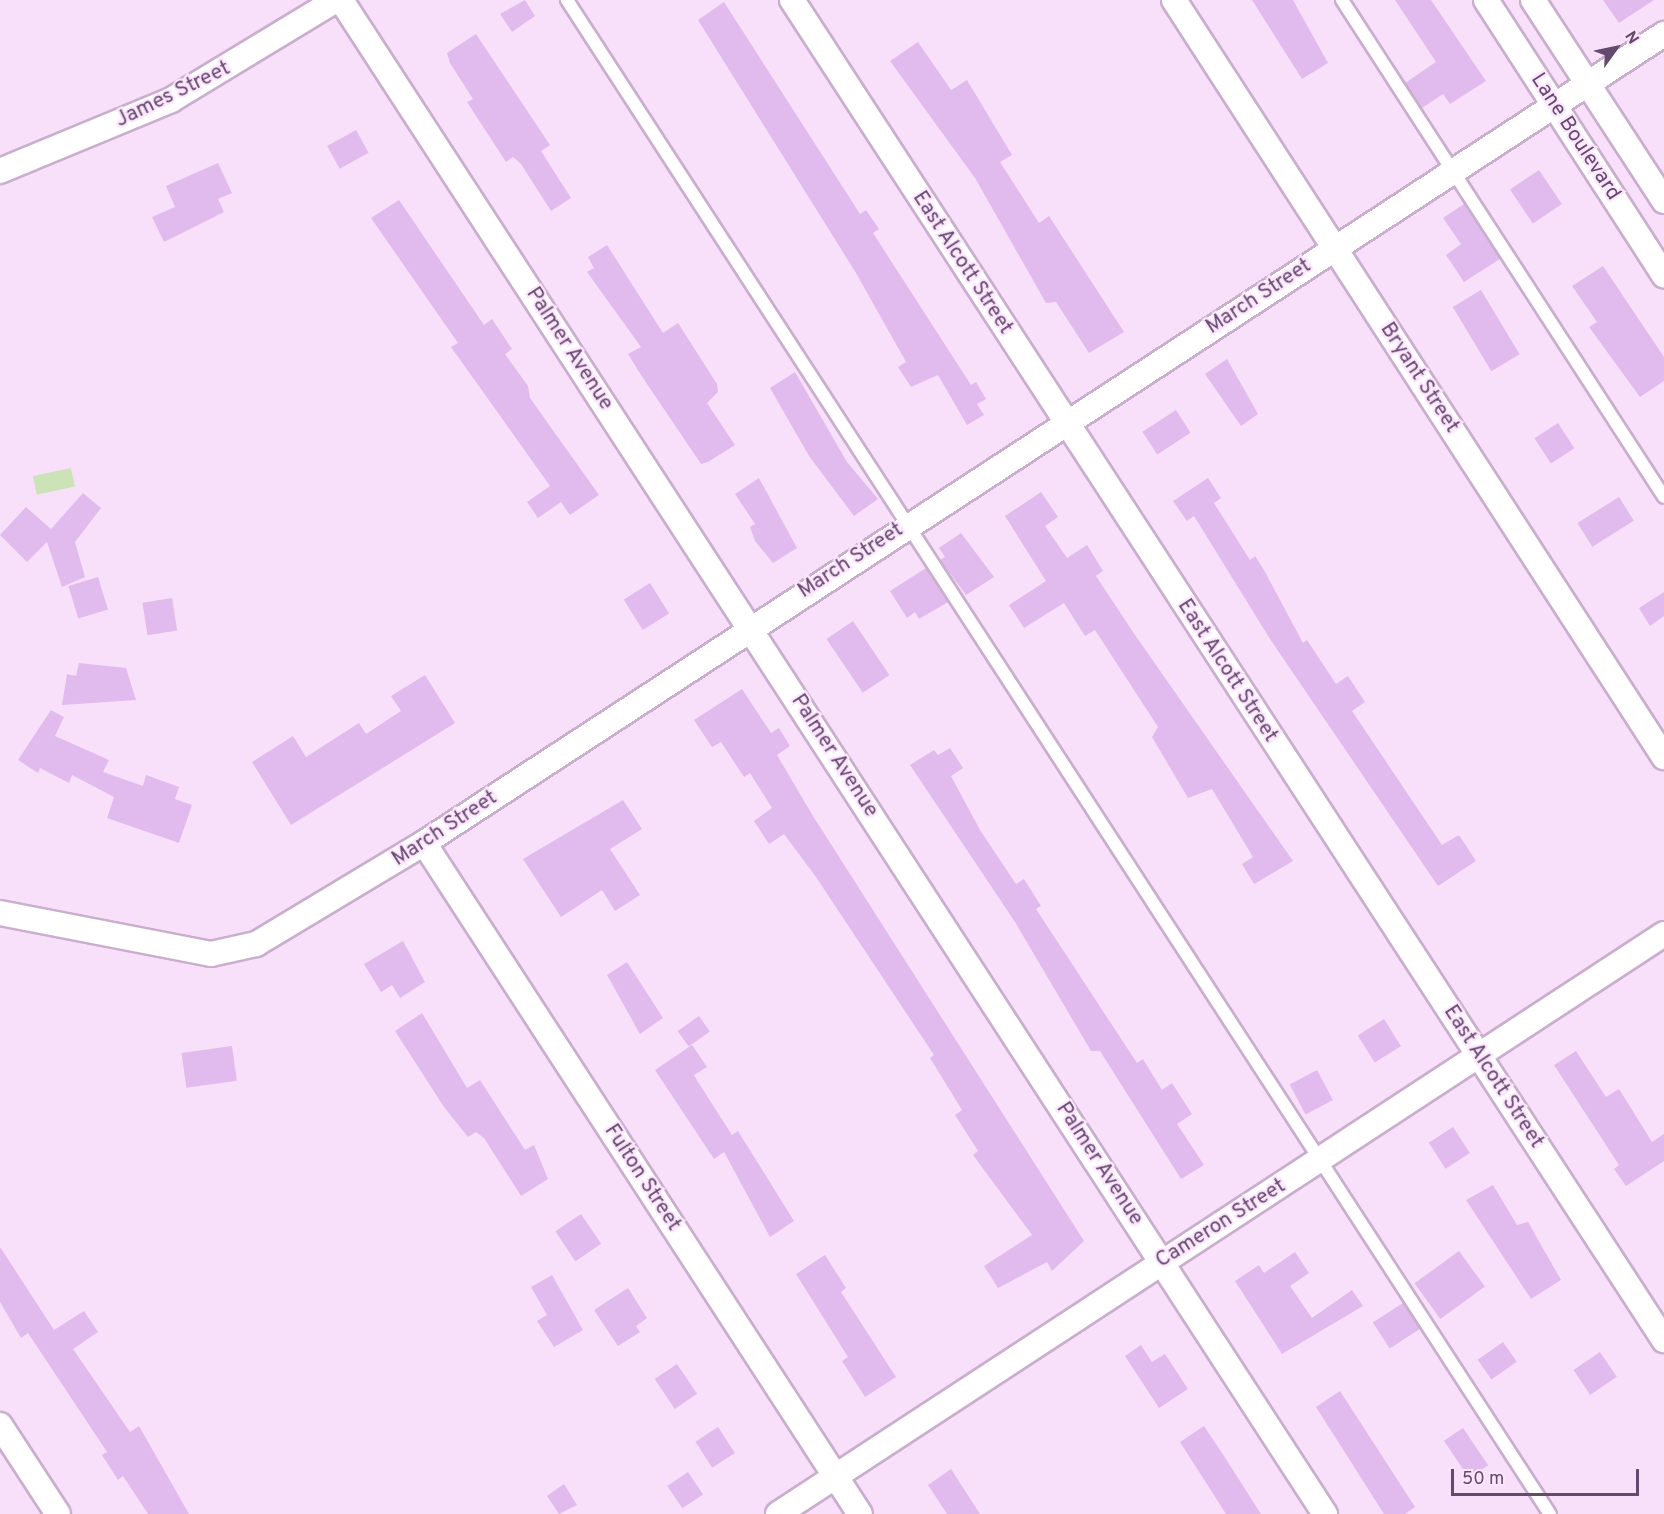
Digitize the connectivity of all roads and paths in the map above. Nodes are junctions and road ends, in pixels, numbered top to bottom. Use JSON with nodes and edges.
{"nodes":[{"id":1,"x":336,"y":0,"type":"edge"},
{"id":2,"x":341,"y":0,"type":"edge"},
{"id":3,"x":567,"y":0,"type":"edge"},
{"id":4,"x":792,"y":0,"type":"edge"},
{"id":5,"x":1174,"y":0,"type":"edge"},
{"id":6,"x":1342,"y":0,"type":"edge"},
{"id":7,"x":1486,"y":0,"type":"edge"},
{"id":8,"x":1533,"y":0,"type":"edge"},
{"id":9,"x":1664,"y":34,"type":"edge"},
{"id":10,"x":1588,"y":85,"type":"junction"},
{"id":11,"x":1556,"y":105,"type":"junction"},
{"id":12,"x":1454,"y":170,"type":"junction"},
{"id":13,"x":0,"y":171,"type":"edge"},
{"id":14,"x":1664,"y":201,"type":"edge"},
{"id":15,"x":1335,"y":248,"type":"junction"},
{"id":16,"x":1664,"y":275,"type":"edge"},
{"id":17,"x":1065,"y":423,"type":"junction"},
{"id":18,"x":1664,"y":497,"type":"edge"},
{"id":19,"x":911,"y":523,"type":"junction"},
{"id":20,"x":750,"y":627,"type":"junction"},
{"id":21,"x":1664,"y":757,"type":"edge"},
{"id":22,"x":424,"y":843,"type":"junction"},
{"id":23,"x":0,"y":913,"type":"edge"},
{"id":24,"x":1661,"y":942,"type":"edge"},
{"id":25,"x":1480,"y":1056,"type":"junction"},
{"id":26,"x":1322,"y":1160,"type":"junction"},
{"id":27,"x":1162,"y":1261,"type":"junction"},
{"id":28,"x":1664,"y":1340,"type":"edge"},
{"id":29,"x":0,"y":1425,"type":"edge"},
{"id":30,"x":836,"y":1477,"type":"junction"},
{"id":31,"x":58,"y":1514,"type":"edge"},
{"id":32,"x":778,"y":1514,"type":"edge"},
{"id":33,"x":860,"y":1514,"type":"edge"},
{"id":34,"x":1326,"y":1514,"type":"edge"},
{"id":35,"x":1550,"y":1514,"type":"edge"}],
"edges":[{"from":1,"to":13,"type":"street","name":"James Street"},
{"from":2,"to":20,"type":"street","name":"Palmer Avenue"},
{"from":3,"to":19,"type":"lane"},
{"from":4,"to":17,"type":"street","name":"East Alcott Street"},
{"from":5,"to":15,"type":"street","name":"Bryant Street"},
{"from":6,"to":12,"type":"lane"},
{"from":7,"to":11,"type":"street","name":"Lane Boulevard"},
{"from":8,"to":10,"type":"street","name":"Lane Boulevard"},
{"from":9,"to":10,"type":"street","name":"March Street"},
{"from":10,"to":11,"type":"street","name":"March Street"},
{"from":10,"to":14,"type":"street","name":"Lane Boulevard"},
{"from":11,"to":12,"type":"street","name":"March Street"},
{"from":11,"to":16,"type":"street","name":"Lane Boulevard"},
{"from":12,"to":15,"type":"street","name":"March Street"},
{"from":12,"to":18,"type":"lane"},
{"from":15,"to":17,"type":"street","name":"March Street"},
{"from":15,"to":21,"type":"street","name":"Bryant Street"},
{"from":17,"to":19,"type":"street","name":"March Street"},
{"from":17,"to":25,"type":"street","name":"East Alcott Street"},
{"from":19,"to":20,"type":"street","name":"March Street"},
{"from":19,"to":26,"type":"lane"},
{"from":20,"to":22,"type":"street","name":"March Street"},
{"from":20,"to":27,"type":"street","name":"Palmer Avenue"},
{"from":22,"to":23,"type":"street","name":"March Street"},
{"from":22,"to":30,"type":"street","name":"Fulton Street"},
{"from":24,"to":25,"type":"street","name":"Cameron Street"},
{"from":25,"to":26,"type":"street","name":"Cameron Street"},
{"from":25,"to":28,"type":"street","name":"East Alcott Street"},
{"from":26,"to":27,"type":"street","name":"Cameron Street"},
{"from":26,"to":35,"type":"lane"},
{"from":27,"to":30,"type":"street","name":"Cameron Street"},
{"from":27,"to":34,"type":"street","name":"Palmer Avenue"},
{"from":29,"to":31,"type":"street"},
{"from":30,"to":32,"type":"street","name":"Cameron Street"},
{"from":30,"to":33,"type":"street","name":"Fulton Street"}]}
